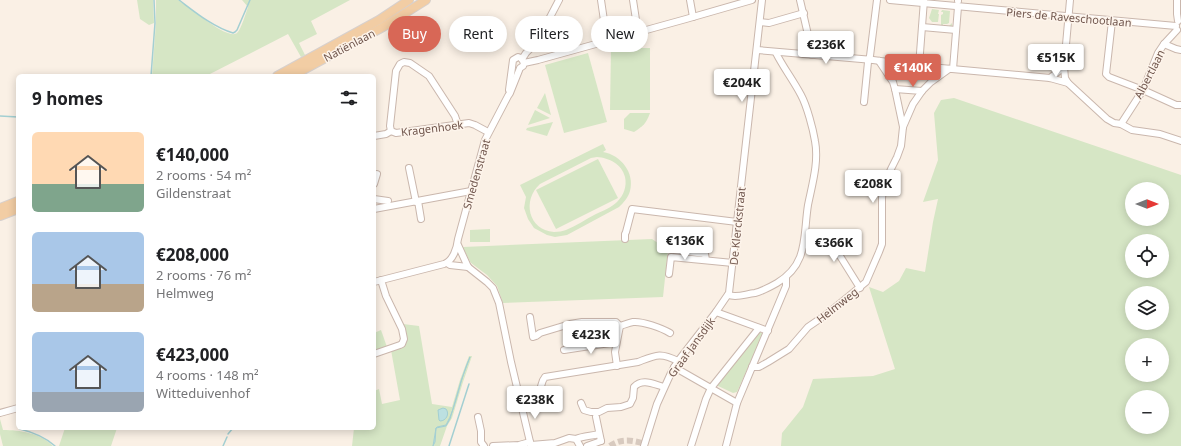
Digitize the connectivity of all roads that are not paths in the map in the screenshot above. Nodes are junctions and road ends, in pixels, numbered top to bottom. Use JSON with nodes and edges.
{"nodes":[{"id":1,"x":409,"y":0,"type":"edge"},
{"id":2,"x":426,"y":0,"type":"edge"},
{"id":3,"x":559,"y":0,"type":"edge"},
{"id":4,"x":601,"y":0,"type":"edge"},
{"id":5,"x":633,"y":0,"type":"edge"},
{"id":6,"x":690,"y":0,"type":"edge"},
{"id":7,"x":752,"y":0,"type":"edge"},
{"id":8,"x":800,"y":0,"type":"edge"},
{"id":9,"x":877,"y":0,"type":"edge"},
{"id":10,"x":890,"y":0,"type":"edge"},
{"id":11,"x":1070,"y":0,"type":"edge"},
{"id":12,"x":1177,"y":0,"type":"edge"},
{"id":13,"x":762,"y":2,"type":"edge"},
{"id":14,"x":924,"y":2,"type":"edge"},
{"id":15,"x":958,"y":2,"type":"edge"},
{"id":16,"x":804,"y":13,"type":"junction"},
{"id":17,"x":603,"y":16,"type":"edge"},
{"id":18,"x":635,"y":16,"type":"edge"},
{"id":19,"x":1069,"y":16,"type":"junction"},
{"id":20,"x":693,"y":17,"type":"junction"},
{"id":21,"x":1112,"y":21,"type":"junction"},
{"id":22,"x":760,"y":22,"type":"junction"},
{"id":23,"x":1179,"y":26,"type":"edge"},
{"id":24,"x":922,"y":27,"type":"junction"},
{"id":25,"x":648,"y":30,"type":"edge"},
{"id":26,"x":956,"y":30,"type":"junction"},
{"id":27,"x":1164,"y":44,"type":"junction"},
{"id":28,"x":591,"y":45,"type":"edge"},
{"id":29,"x":757,"y":50,"type":"junction"},
{"id":30,"x":1181,"y":50,"type":"edge"},
{"id":31,"x":776,"y":53,"type":"junction"},
{"id":32,"x":812,"y":55,"type":"junction"},
{"id":33,"x":870,"y":60,"type":"junction"},
{"id":34,"x":879,"y":61,"type":"junction"},
{"id":35,"x":520,"y":62,"type":"junction"},
{"id":36,"x":512,"y":66,"type":"junction"},
{"id":37,"x":919,"y":66,"type":"junction"},
{"id":38,"x":1064,"y":66,"type":"junction"},
{"id":39,"x":951,"y":69,"type":"junction"},
{"id":40,"x":281,"y":74,"type":"edge"},
{"id":41,"x":296,"y":74,"type":"edge"},
{"id":42,"x":1050,"y":78,"type":"junction"},
{"id":43,"x":1068,"y":83,"type":"junction"},
{"id":44,"x":895,"y":89,"type":"junction"},
{"id":45,"x":1143,"y":90,"type":"junction"},
{"id":46,"x":922,"y":92,"type":"junction"},
{"id":47,"x":508,"y":96,"type":"junction"},
{"id":48,"x":864,"y":102,"type":"dead end"},
{"id":49,"x":1181,"y":105,"type":"edge"},
{"id":50,"x":458,"y":124,"type":"junction"},
{"id":51,"x":1121,"y":124,"type":"junction"},
{"id":52,"x":903,"y":127,"type":"junction"},
{"id":53,"x":391,"y":131,"type":"junction"},
{"id":54,"x":488,"y":132,"type":"junction"},
{"id":55,"x":376,"y":136,"type":"edge"},
{"id":56,"x":1181,"y":141,"type":"edge"},
{"id":57,"x":409,"y":168,"type":"dead end"},
{"id":58,"x":377,"y":174,"type":"dead end"},
{"id":59,"x":376,"y":177,"type":"edge"},
{"id":60,"x":471,"y":191,"type":"junction"},
{"id":61,"x":376,"y":199,"type":"edge"},
{"id":62,"x":388,"y":201,"type":"dead end"},
{"id":63,"x":417,"y":201,"type":"junction"},
{"id":64,"x":16,"y":202,"type":"edge"},
{"id":65,"x":0,"y":208,"type":"edge"},
{"id":66,"x":376,"y":209,"type":"edge"},
{"id":67,"x":16,"y":210,"type":"edge"},
{"id":68,"x":0,"y":216,"type":"edge"},
{"id":69,"x":421,"y":219,"type":"dead end"},
{"id":70,"x":737,"y":222,"type":"junction"},
{"id":71,"x":625,"y":239,"type":"dead end"},
{"id":72,"x":458,"y":245,"type":"junction"},
{"id":73,"x":804,"y":245,"type":"junction"},
{"id":74,"x":674,"y":250,"type":"dead end"},
{"id":75,"x":706,"y":260,"type":"junction"},
{"id":76,"x":447,"y":263,"type":"junction"},
{"id":77,"x":733,"y":263,"type":"junction"},
{"id":78,"x":468,"y":267,"type":"junction"},
{"id":79,"x":670,"y":274,"type":"dead end"},
{"id":80,"x":786,"y":278,"type":"junction"},
{"id":81,"x":381,"y":280,"type":"junction"},
{"id":82,"x":376,"y":281,"type":"edge"},
{"id":83,"x":860,"y":288,"type":"junction"},
{"id":84,"x":728,"y":295,"type":"junction"},
{"id":85,"x":716,"y":312,"type":"junction"},
{"id":86,"x":530,"y":317,"type":"dead end"},
{"id":87,"x":620,"y":326,"type":"junction"},
{"id":88,"x":759,"y":328,"type":"junction"},
{"id":89,"x":768,"y":331,"type":"junction"},
{"id":90,"x":670,"y":333,"type":"dead end"},
{"id":91,"x":616,"y":342,"type":"junction"},
{"id":92,"x":564,"y":350,"type":"dead end"},
{"id":93,"x":376,"y":353,"type":"edge"},
{"id":94,"x":678,"y":361,"type":"junction"},
{"id":95,"x":617,"y":366,"type":"junction"},
{"id":96,"x":674,"y":367,"type":"junction"},
{"id":97,"x":752,"y":367,"type":"junction"},
{"id":98,"x":664,"y":388,"type":"junction"},
{"id":99,"x":711,"y":388,"type":"junction"},
{"id":100,"x":556,"y":394,"type":"dead end"},
{"id":101,"x":534,"y":395,"type":"junction"},
{"id":102,"x":520,"y":397,"type":"junction"},
{"id":103,"x":737,"y":403,"type":"junction"},
{"id":104,"x":582,"y":404,"type":"dead end"},
{"id":105,"x":16,"y":409,"type":"edge"},
{"id":106,"x":0,"y":413,"type":"edge"},
{"id":107,"x":598,"y":415,"type":"junction"},
{"id":108,"x":478,"y":417,"type":"dead end"},
{"id":109,"x":599,"y":434,"type":"junction"},
{"id":110,"x":576,"y":439,"type":"junction"},
{"id":111,"x":601,"y":441,"type":"junction"},
{"id":112,"x":531,"y":444,"type":"edge"},
{"id":113,"x":484,"y":446,"type":"edge"},
{"id":114,"x":493,"y":446,"type":"edge"},
{"id":115,"x":580,"y":446,"type":"edge"},
{"id":116,"x":587,"y":446,"type":"edge"},
{"id":117,"x":606,"y":446,"type":"edge"},
{"id":118,"x":644,"y":446,"type":"edge"},
{"id":119,"x":691,"y":446,"type":"edge"},
{"id":120,"x":726,"y":446,"type":"edge"}],
"edges":[{"from":1,"to":40,"type":"main road","name":"Natiënlaan"},
{"from":2,"to":41,"type":"main road","name":"Natiënlaan"},
{"from":3,"to":35,"type":"street","name":"Smedenstraat"},
{"from":4,"to":17,"type":"street"},
{"from":5,"to":18,"type":"street"},
{"from":6,"to":20,"type":"street"},
{"from":7,"to":20,"type":"street"},
{"from":8,"to":16,"type":"street"},
{"from":9,"to":33,"type":"street"},
{"from":10,"to":14,"type":"street","name":"Piers de Raveschootlaan"},
{"from":11,"to":19,"type":"street"},
{"from":12,"to":23,"type":"street"},
{"from":13,"to":22,"type":"street","name":"De Klerckstraat"},
{"from":14,"to":15,"type":"street","name":"Piers de Raveschootlaan"},
{"from":14,"to":24,"type":"street"},
{"from":15,"to":19,"type":"street","name":"Piers de Raveschootlaan"},
{"from":15,"to":26,"type":"street"},
{"from":16,"to":22,"type":"street"},
{"from":16,"to":32,"type":"street"},
{"from":19,"to":21,"type":"street","name":"Piers de Raveschootlaan"},
{"from":19,"to":38,"type":"street"},
{"from":20,"to":25,"type":"street"},
{"from":21,"to":23,"type":"street","name":"Piers de Raveschootlaan"},
{"from":21,"to":45,"type":"street"},
{"from":22,"to":29,"type":"street","name":"De Klerckstraat"},
{"from":23,"to":27,"type":"street","name":"Albertlaan"},
{"from":24,"to":26,"type":"street"},
{"from":24,"to":37,"type":"street"},
{"from":26,"to":39,"type":"street"},
{"from":27,"to":30,"type":"street"},
{"from":27,"to":45,"type":"street","name":"Albertlaan"},
{"from":28,"to":35,"type":"street"},
{"from":29,"to":31,"type":"street"},
{"from":29,"to":70,"type":"street","name":"De Klerckstraat"},
{"from":31,"to":32,"type":"street"},
{"from":31,"to":73,"type":"street"},
{"from":32,"to":33,"type":"street"},
{"from":33,"to":34,"type":"street"},
{"from":33,"to":48,"type":"street"},
{"from":34,"to":37,"type":"street"},
{"from":34,"to":44,"type":"street"},
{"from":35,"to":36,"type":"street"},
{"from":35,"to":36,"type":"street","name":"Smedenstraat"},
{"from":35,"to":47,"type":"street","name":"Smedenstraat"},
{"from":36,"to":47,"type":"street","name":"Smedenstraat"},
{"from":37,"to":39,"type":"street"},
{"from":38,"to":42,"type":"street"},
{"from":38,"to":43,"type":"street"},
{"from":39,"to":42,"type":"street"},
{"from":39,"to":46,"type":"street","name":"Helmweg"},
{"from":42,"to":43,"type":"street"},
{"from":43,"to":51,"type":"street"},
{"from":44,"to":46,"type":"street"},
{"from":44,"to":52,"type":"street"},
{"from":45,"to":49,"type":"street"},
{"from":45,"to":51,"type":"street","name":"Albertlaan"},
{"from":46,"to":52,"type":"street","name":"Helmweg"},
{"from":47,"to":54,"type":"street","name":"Smedenstraat"},
{"from":50,"to":53,"type":"street","name":"Kragenhoek"},
{"from":50,"to":53,"type":"street"},
{"from":50,"to":54,"type":"street","name":"Kragenhoek"},
{"from":51,"to":56,"type":"street"},
{"from":52,"to":83,"type":"street","name":"Helmweg"},
{"from":53,"to":55,"type":"street","name":"Kragenhoek"},
{"from":54,"to":60,"type":"street","name":"Smedenstraat"},
{"from":57,"to":63,"type":"street"},
{"from":58,"to":59,"type":"street"},
{"from":60,"to":63,"type":"street"},
{"from":60,"to":72,"type":"street","name":"Smedenstraat"},
{"from":61,"to":62,"type":"street"},
{"from":63,"to":66,"type":"street"},
{"from":63,"to":69,"type":"street"},
{"from":64,"to":65,"type":"main road"},
{"from":67,"to":68,"type":"main road"},
{"from":70,"to":71,"type":"street"},
{"from":70,"to":77,"type":"street","name":"De Klerckstraat"},
{"from":72,"to":76,"type":"street","name":"Smedenstraat"},
{"from":72,"to":78,"type":"street"},
{"from":73,"to":80,"type":"street"},
{"from":73,"to":83,"type":"street"},
{"from":74,"to":75,"type":"street"},
{"from":75,"to":77,"type":"street"},
{"from":75,"to":79,"type":"street"},
{"from":76,"to":78,"type":"street"},
{"from":76,"to":81,"type":"street"},
{"from":77,"to":84,"type":"street","name":"De Klerckstraat"},
{"from":78,"to":102,"type":"street"},
{"from":80,"to":84,"type":"street"},
{"from":80,"to":89,"type":"street"},
{"from":81,"to":82,"type":"street"},
{"from":81,"to":93,"type":"street"},
{"from":83,"to":97,"type":"street","name":"Helmweg"},
{"from":84,"to":85,"type":"street","name":"Graaf Jansdijk"},
{"from":85,"to":88,"type":"street"},
{"from":85,"to":94,"type":"street","name":"Graaf Jansdijk"},
{"from":86,"to":87,"type":"street"},
{"from":87,"to":90,"type":"street"},
{"from":87,"to":91,"type":"street"},
{"from":88,"to":89,"type":"street"},
{"from":88,"to":99,"type":"street"},
{"from":89,"to":97,"type":"street"},
{"from":91,"to":92,"type":"street"},
{"from":91,"to":95,"type":"street"},
{"from":94,"to":95,"type":"street"},
{"from":94,"to":96,"type":"street","name":"Graaf Jansdijk"},
{"from":95,"to":101,"type":"street"},
{"from":96,"to":98,"type":"street","name":"Graaf Jansdijk"},
{"from":96,"to":99,"type":"street"},
{"from":97,"to":103,"type":"street"},
{"from":98,"to":107,"type":"street"},
{"from":98,"to":118,"type":"street","name":"Graaf Jansdijk"},
{"from":99,"to":103,"type":"street"},
{"from":99,"to":119,"type":"street"},
{"from":100,"to":101,"type":"street"},
{"from":101,"to":102,"type":"street"},
{"from":102,"to":112,"type":"street"},
{"from":103,"to":120,"type":"street"},
{"from":104,"to":107,"type":"street"},
{"from":105,"to":106,"type":"street"},
{"from":107,"to":109,"type":"street"},
{"from":108,"to":113,"type":"street"},
{"from":109,"to":110,"type":"street"},
{"from":109,"to":111,"type":"street"},
{"from":110,"to":112,"type":"street"},
{"from":110,"to":115,"type":"street"},
{"from":111,"to":116,"type":"street"},
{"from":111,"to":117,"type":"street"},
{"from":112,"to":114,"type":"street"}]}
